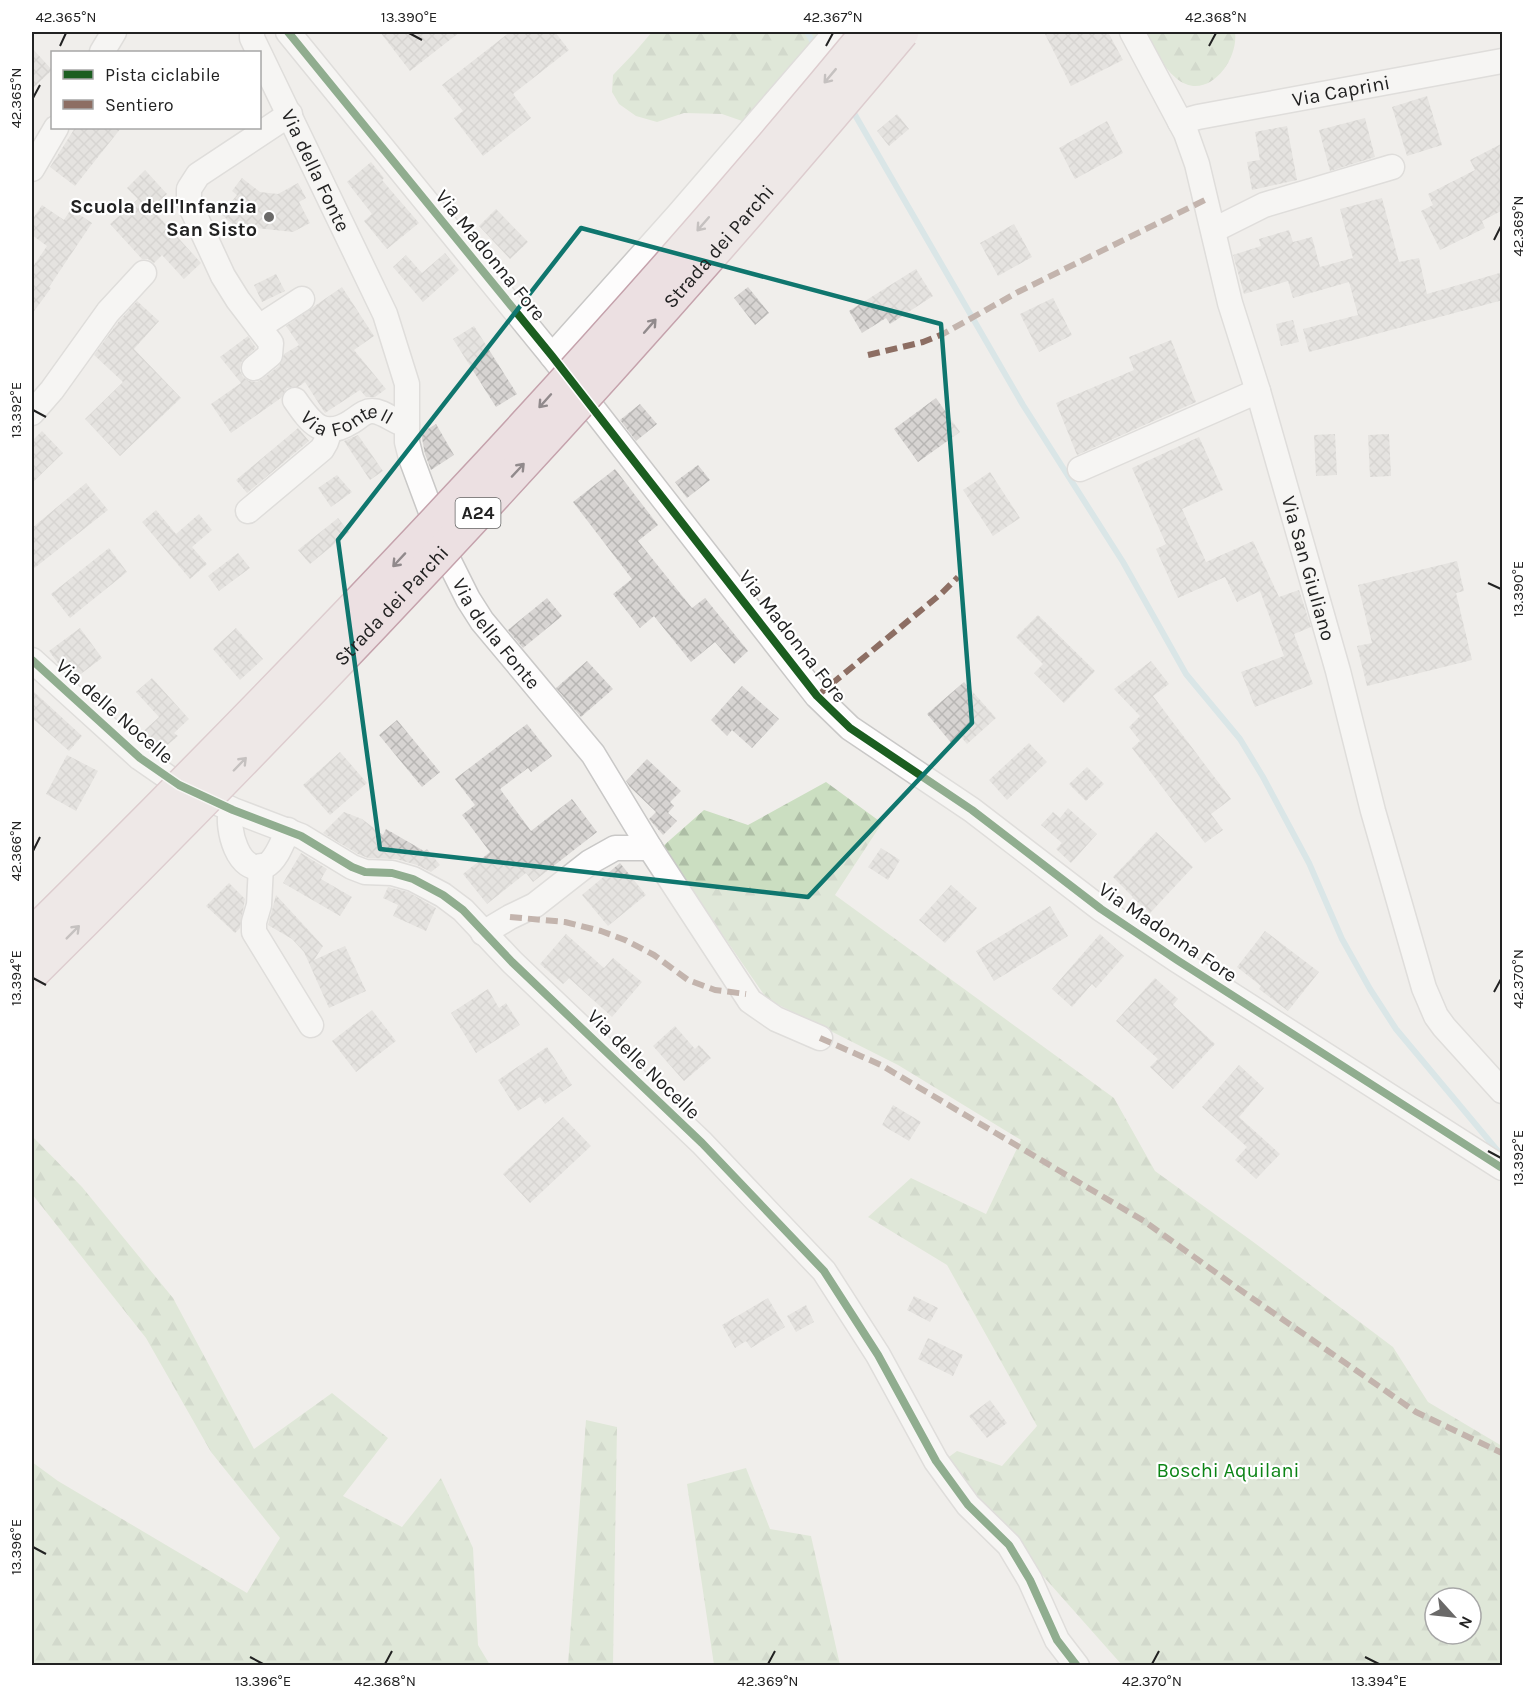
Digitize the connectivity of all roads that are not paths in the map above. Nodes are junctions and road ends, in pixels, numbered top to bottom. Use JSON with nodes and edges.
{"nodes":[{"id":1,"x":114,"y":32,"type":"edge"},
{"id":2,"x":252,"y":32,"type":"edge"},
{"id":3,"x":288,"y":32,"type":"edge"},
{"id":4,"x":836,"y":32,"type":"edge"},
{"id":5,"x":868,"y":32,"type":"edge"},
{"id":6,"x":902,"y":32,"type":"edge"},
{"id":7,"x":1132,"y":32,"type":"edge"},
{"id":8,"x":103,"y":51,"type":"edge"},
{"id":9,"x":258,"y":51,"type":"edge"},
{"id":10,"x":261,"y":56,"type":"edge"},
{"id":11,"x":1503,"y":61,"type":"edge"},
{"id":12,"x":290,"y":114,"type":"junction"},
{"id":13,"x":1180,"y":122,"type":"junction"},
{"id":14,"x":55,"y":129,"type":"edge"},
{"id":15,"x":1392,"y":167,"type":"dead end"},
{"id":16,"x":32,"y":168,"type":"edge"},
{"id":17,"x":1214,"y":230,"type":"junction"},
{"id":18,"x":144,"y":273,"type":"dead end"},
{"id":19,"x":302,"y":299,"type":"dead end"},
{"id":20,"x":259,"y":327,"type":"junction"},
{"id":21,"x":552,"y":356,"type":"junction"},
{"id":22,"x":254,"y":368,"type":"dead end"},
{"id":23,"x":1258,"y":391,"type":"junction"},
{"id":24,"x":295,"y":400,"type":"dead end"},
{"id":25,"x":32,"y":413,"type":"edge"},
{"id":26,"x":407,"y":425,"type":"junction"},
{"id":27,"x":330,"y":430,"type":"junction"},
{"id":28,"x":1080,"y":469,"type":"dead end"},
{"id":29,"x":248,"y":511,"type":"dead end"},
{"id":30,"x":32,"y":660,"type":"edge"},
{"id":31,"x":231,"y":810,"type":"junction"},
{"id":32,"x":288,"y":830,"type":"junction"},
{"id":33,"x":650,"y":848,"type":"junction"},
{"id":34,"x":261,"y":866,"type":"junction"},
{"id":35,"x":483,"y":933,"type":"junction"},
{"id":36,"x":32,"y":935,"type":"edge"},
{"id":37,"x":32,"y":973,"type":"edge"},
{"id":38,"x":311,"y":1025,"type":"dead end"},
{"id":39,"x":820,"y":1038,"type":"dead end"},
{"id":40,"x":1503,"y":1091,"type":"edge"},
{"id":41,"x":1503,"y":1168,"type":"edge"},
{"id":42,"x":1077,"y":1665,"type":"edge"}],
"edges":[{"from":1,"to":8,"type":"street"},
{"from":2,"to":9,"type":"street","name":"Via della Fonte"},
{"from":3,"to":21,"type":"street","name":"Via Madonna Fore"},
{"from":4,"to":21,"type":"street"},
{"from":5,"to":36,"type":"highway","name":"Strada dei Parchi","number":"A24","one_way":true,"bridge":true},
{"from":37,"to":6,"type":"highway","name":"Strada dei Parchi","number":"A24","one_way":true,"bridge":true},
{"from":7,"to":13,"type":"street","name":"Via San Giuliano"},
{"from":10,"to":12,"type":"street","name":"Via della Fonte"},
{"from":11,"to":13,"type":"street","name":"Via Caprini"},
{"from":12,"to":20,"type":"street"},
{"from":12,"to":26,"type":"street","name":"Via della Fonte"},
{"from":13,"to":17,"type":"street","name":"Via San Giuliano"},
{"from":14,"to":16,"type":"street"},
{"from":15,"to":17,"type":"street"},
{"from":17,"to":23,"type":"street","name":"Via San Giuliano"},
{"from":18,"to":25,"type":"street"},
{"from":19,"to":20,"type":"street"},
{"from":20,"to":22,"type":"street"},
{"from":21,"to":41,"type":"street","name":"Via Madonna Fore"},
{"from":23,"to":28,"type":"street"},
{"from":23,"to":40,"type":"street","name":"Via San Giuliano"},
{"from":24,"to":27,"type":"street","name":"Via Fonte II"},
{"from":26,"to":27,"type":"street","name":"Via Fonte II"},
{"from":26,"to":33,"type":"street","name":"Via della Fonte"},
{"from":27,"to":29,"type":"street"},
{"from":30,"to":31,"type":"street","name":"Via delle Nocelle"},
{"from":31,"to":32,"type":"street","name":"Via delle Nocelle"},
{"from":31,"to":34,"type":"street"},
{"from":32,"to":34,"type":"street"},
{"from":32,"to":35,"type":"street","name":"Via delle Nocelle"},
{"from":33,"to":35,"type":"street"},
{"from":33,"to":39,"type":"street","name":"Via della Fonte"},
{"from":34,"to":38,"type":"street"},
{"from":35,"to":42,"type":"street","name":"Via delle Nocelle"}]}
